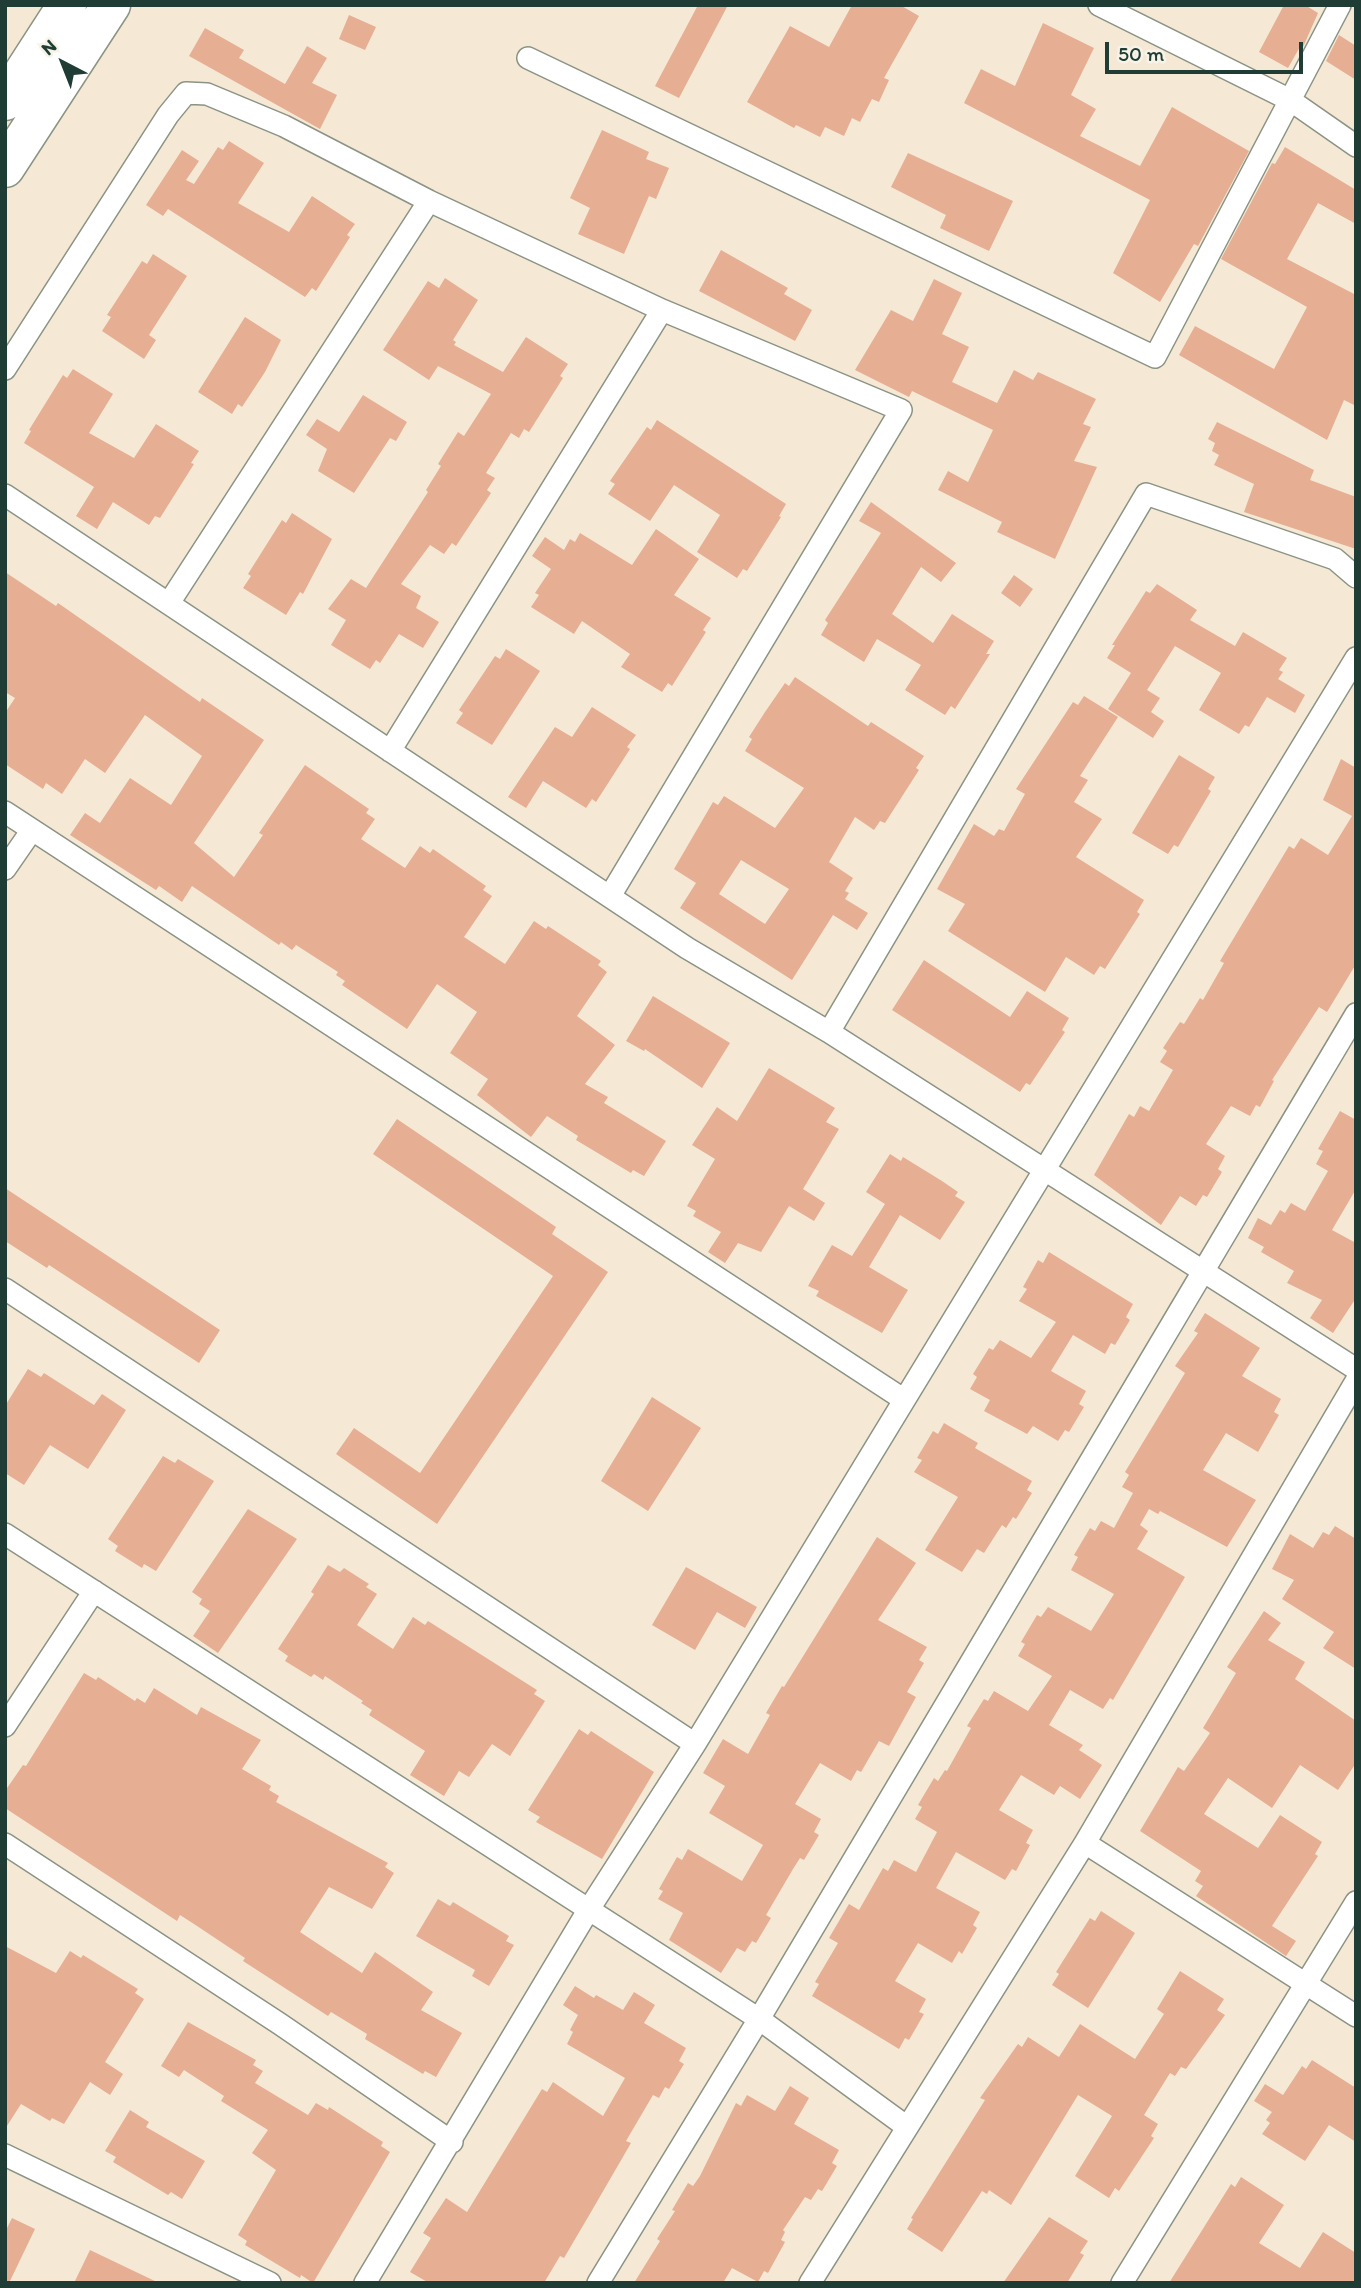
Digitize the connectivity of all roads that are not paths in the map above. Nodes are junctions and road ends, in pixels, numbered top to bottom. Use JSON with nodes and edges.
{"nodes":[{"id":1,"x":67,"y":5,"type":"edge"},
{"id":2,"x":111,"y":5,"type":"edge"},
{"id":3,"x":1099,"y":5,"type":"edge"},
{"id":4,"x":1340,"y":5,"type":"edge"},
{"id":5,"x":528,"y":58,"type":"dead end"},
{"id":6,"x":1290,"y":100,"type":"junction"},
{"id":7,"x":5,"y":101,"type":"edge"},
{"id":8,"x":1356,"y":146,"type":"edge"},
{"id":9,"x":5,"y":168,"type":"edge"},
{"id":10,"x":429,"y":201,"type":"junction"},
{"id":11,"x":662,"y":310,"type":"junction"},
{"id":12,"x":5,"y":369,"type":"edge"},
{"id":13,"x":5,"y":495,"type":"edge"},
{"id":14,"x":1356,"y":577,"type":"edge"},
{"id":15,"x":169,"y":603,"type":"junction"},
{"id":16,"x":1356,"y":658,"type":"edge"},
{"id":17,"x":390,"y":751,"type":"junction"},
{"id":18,"x":5,"y":812,"type":"edge"},
{"id":19,"x":32,"y":830,"type":"junction"},
{"id":20,"x":5,"y":869,"type":"edge"},
{"id":21,"x":610,"y":896,"type":"junction"},
{"id":22,"x":1356,"y":1014,"type":"edge"},
{"id":23,"x":829,"y":1032,"type":"junction"},
{"id":24,"x":1045,"y":1171,"type":"junction"},
{"id":25,"x":1200,"y":1272,"type":"junction"},
{"id":26,"x":5,"y":1289,"type":"edge"},
{"id":27,"x":1356,"y":1369,"type":"edge"},
{"id":28,"x":1356,"y":1381,"type":"edge"},
{"id":29,"x":903,"y":1399,"type":"junction"},
{"id":30,"x":5,"y":1534,"type":"edge"},
{"id":31,"x":94,"y":1591,"type":"junction"},
{"id":32,"x":5,"y":1726,"type":"edge"},
{"id":33,"x":695,"y":1744,"type":"junction"},
{"id":34,"x":1085,"y":1843,"type":"junction"},
{"id":35,"x":5,"y":1844,"type":"edge"},
{"id":36,"x":1356,"y":1902,"type":"edge"},
{"id":37,"x":589,"y":1909,"type":"junction"},
{"id":38,"x":1303,"y":1983,"type":"junction"},
{"id":39,"x":1356,"y":2015,"type":"edge"},
{"id":40,"x":759,"y":2019,"type":"junction"},
{"id":41,"x":907,"y":2127,"type":"junction"},
{"id":42,"x":452,"y":2142,"type":"junction"},
{"id":43,"x":5,"y":2155,"type":"edge"},
{"id":44,"x":270,"y":2283,"type":"edge"},
{"id":45,"x":365,"y":2283,"type":"edge"},
{"id":46,"x":598,"y":2283,"type":"edge"},
{"id":47,"x":810,"y":2283,"type":"edge"},
{"id":48,"x":1122,"y":2283,"type":"edge"}],
"edges":[{"from":1,"to":7,"type":"highway"},
{"from":2,"to":9,"type":"highway"},
{"from":3,"to":6,"type":"street"},
{"from":4,"to":6,"type":"street"},
{"from":5,"to":6,"type":"street"},
{"from":6,"to":8,"type":"street"},
{"from":10,"to":11,"type":"street"},
{"from":10,"to":12,"type":"street"},
{"from":10,"to":15,"type":"street"},
{"from":11,"to":17,"type":"street"},
{"from":11,"to":21,"type":"street"},
{"from":13,"to":15,"type":"street"},
{"from":14,"to":23,"type":"street"},
{"from":15,"to":17,"type":"street"},
{"from":16,"to":24,"type":"street"},
{"from":17,"to":21,"type":"street"},
{"from":18,"to":19,"type":"street"},
{"from":19,"to":20,"type":"street"},
{"from":19,"to":29,"type":"street"},
{"from":21,"to":23,"type":"street"},
{"from":22,"to":25,"type":"street"},
{"from":23,"to":24,"type":"street"},
{"from":24,"to":25,"type":"street"},
{"from":24,"to":29,"type":"street"},
{"from":25,"to":27,"type":"street"},
{"from":25,"to":40,"type":"street"},
{"from":26,"to":33,"type":"street"},
{"from":28,"to":34,"type":"street"},
{"from":29,"to":33,"type":"street"},
{"from":30,"to":31,"type":"street"},
{"from":31,"to":32,"type":"street"},
{"from":31,"to":37,"type":"street"},
{"from":33,"to":37,"type":"street"},
{"from":34,"to":38,"type":"street"},
{"from":34,"to":41,"type":"street"},
{"from":35,"to":42,"type":"street"},
{"from":36,"to":38,"type":"street"},
{"from":37,"to":40,"type":"street"},
{"from":37,"to":42,"type":"street"},
{"from":38,"to":39,"type":"street"},
{"from":38,"to":48,"type":"street"},
{"from":40,"to":41,"type":"street"},
{"from":40,"to":46,"type":"street"},
{"from":41,"to":47,"type":"street"},
{"from":42,"to":45,"type":"street"},
{"from":43,"to":44,"type":"street"}]}
